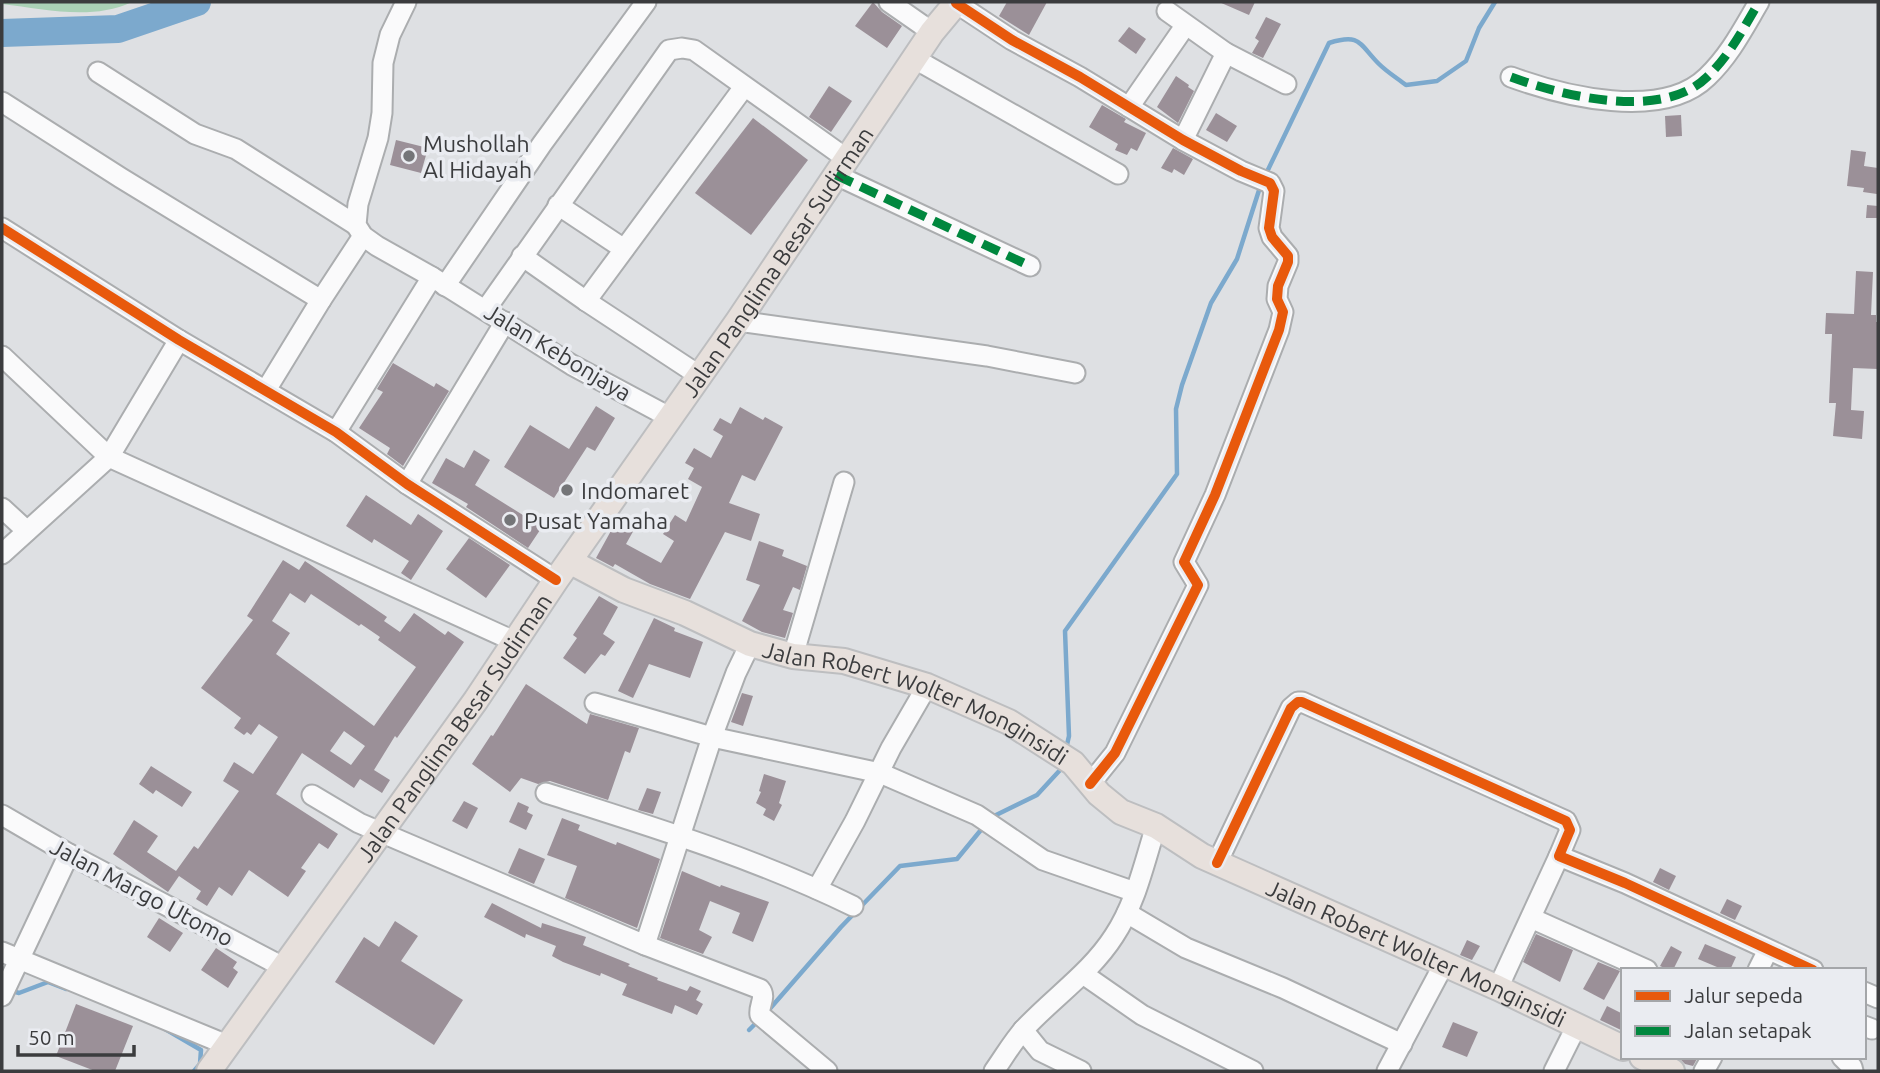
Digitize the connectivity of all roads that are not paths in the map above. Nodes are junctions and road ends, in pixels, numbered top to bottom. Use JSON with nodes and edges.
{"nodes":[{"id":1,"x":406,"y":2,"type":"edge"},
{"id":2,"x":646,"y":2,"type":"edge"},
{"id":3,"x":889,"y":2,"type":"edge"},
{"id":4,"x":957,"y":2,"type":"edge"},
{"id":5,"x":1759,"y":2,"type":"edge"},
{"id":6,"x":1167,"y":11,"type":"dead end"},
{"id":7,"x":1185,"y":26,"type":"junction"},
{"id":8,"x":932,"y":32,"type":"junction"},
{"id":9,"x":1226,"y":53,"type":"junction"},
{"id":10,"x":915,"y":59,"type":"junction"},
{"id":11,"x":98,"y":72,"type":"dead end"},
{"id":12,"x":1511,"y":77,"type":"dead end"},
{"id":13,"x":1286,"y":84,"type":"dead end"},
{"id":14,"x":744,"y":87,"type":"junction"},
{"id":15,"x":2,"y":102,"type":"edge"},
{"id":16,"x":1129,"y":107,"type":"junction"},
{"id":17,"x":1183,"y":140,"type":"junction"},
{"id":18,"x":842,"y":167,"type":"junction"},
{"id":19,"x":1118,"y":174,"type":"dead end"},
{"id":20,"x":558,"y":205,"type":"junction"},
{"id":21,"x":2,"y":229,"type":"edge"},
{"id":22,"x":360,"y":230,"type":"junction"},
{"id":23,"x":624,"y":249,"type":"junction"},
{"id":24,"x":522,"y":256,"type":"junction"},
{"id":25,"x":1030,"y":266,"type":"dead end"},
{"id":26,"x":438,"y":281,"type":"junction"},
{"id":27,"x":321,"y":300,"type":"junction"},
{"id":28,"x":586,"y":301,"type":"junction"},
{"id":29,"x":486,"y":309,"type":"junction"},
{"id":30,"x":738,"y":321,"type":"junction"},
{"id":31,"x":505,"y":322,"type":"junction"},
{"id":32,"x":179,"y":340,"type":"junction"},
{"id":33,"x":2,"y":356,"type":"edge"},
{"id":34,"x":1075,"y":373,"type":"dead end"},
{"id":35,"x":700,"y":376,"type":"junction"},
{"id":36,"x":265,"y":390,"type":"junction"},
{"id":37,"x":671,"y":418,"type":"junction"},
{"id":38,"x":336,"y":432,"type":"junction"},
{"id":39,"x":109,"y":457,"type":"junction"},
{"id":40,"x":844,"y":482,"type":"dead end"},
{"id":41,"x":407,"y":484,"type":"junction"},
{"id":42,"x":2,"y":508,"type":"edge"},
{"id":43,"x":27,"y":531,"type":"junction"},
{"id":44,"x":2,"y":554,"type":"edge"},
{"id":45,"x":564,"y":571,"type":"junction"},
{"id":46,"x":516,"y":642,"type":"junction"},
{"id":47,"x":750,"y":643,"type":"junction"},
{"id":48,"x":793,"y":656,"type":"junction"},
{"id":49,"x":926,"y":686,"type":"junction"},
{"id":50,"x":595,"y":703,"type":"dead end"},
{"id":51,"x":712,"y":737,"type":"junction"},
{"id":52,"x":880,"y":773,"type":"junction"},
{"id":53,"x":1090,"y":784,"type":"junction"},
{"id":54,"x":546,"y":793,"type":"dead end"},
{"id":55,"x":312,"y":795,"type":"dead end"},
{"id":56,"x":2,"y":815,"type":"edge"},
{"id":57,"x":1156,"y":826,"type":"junction"},
{"id":58,"x":381,"y":832,"type":"junction"},
{"id":59,"x":681,"y":835,"type":"junction"},
{"id":60,"x":69,"y":854,"type":"junction"},
{"id":61,"x":1559,"y":856,"type":"junction"},
{"id":62,"x":1217,"y":863,"type":"junction"},
{"id":63,"x":817,"y":888,"type":"junction"},
{"id":64,"x":1135,"y":892,"type":"junction"},
{"id":65,"x":853,"y":906,"type":"dead end"},
{"id":66,"x":1127,"y":914,"type":"junction"},
{"id":67,"x":1531,"y":918,"type":"junction"},
{"id":68,"x":645,"y":945,"type":"junction"},
{"id":69,"x":1768,"y":950,"type":"junction"},
{"id":70,"x":11,"y":956,"type":"edge"},
{"id":71,"x":1444,"y":964,"type":"junction"},
{"id":72,"x":283,"y":967,"type":"junction"},
{"id":73,"x":1643,"y":968,"type":"edge"},
{"id":74,"x":1759,"y":968,"type":"edge"},
{"id":75,"x":1808,"y":968,"type":"edge"},
{"id":76,"x":1083,"y":974,"type":"junction"},
{"id":77,"x":1498,"y":988,"type":"junction"},
{"id":78,"x":5,"y":991,"type":"edge"},
{"id":79,"x":1576,"y":1027,"type":"junction"},
{"id":80,"x":1023,"y":1030,"type":"junction"},
{"id":81,"x":1402,"y":1044,"type":"junction"},
{"id":82,"x":1621,"y":1047,"type":"edge"},
{"id":83,"x":218,"y":1058,"type":"edge"},
{"id":84,"x":1646,"y":1059,"type":"edge"},
{"id":85,"x":827,"y":1071,"type":"edge"},
{"id":86,"x":994,"y":1071,"type":"edge"},
{"id":87,"x":1081,"y":1071,"type":"edge"},
{"id":88,"x":1254,"y":1071,"type":"edge"},
{"id":89,"x":1387,"y":1071,"type":"edge"},
{"id":90,"x":1554,"y":1071,"type":"edge"},
{"id":91,"x":1672,"y":1071,"type":"edge"}],
"edges":[{"from":1,"to":22,"type":"street"},
{"from":2,"to":26,"type":"street"},
{"from":3,"to":8,"type":"street"},
{"from":4,"to":8,"type":"main road","name":"Jalan Panglima Besar Sudirman"},
{"from":4,"to":16,"type":"street"},
{"from":5,"to":12,"type":"street"},
{"from":6,"to":7,"type":"street"},
{"from":7,"to":9,"type":"street"},
{"from":7,"to":16,"type":"street"},
{"from":8,"to":10,"type":"main road","name":"Jalan Panglima Besar Sudirman"},
{"from":9,"to":13,"type":"street"},
{"from":9,"to":17,"type":"street"},
{"from":10,"to":18,"type":"main road","name":"Jalan Panglima Besar Sudirman"},
{"from":10,"to":19,"type":"street"},
{"from":11,"to":22,"type":"street","name":"Jalan Kebonjaya"},
{"from":14,"to":18,"type":"street"},
{"from":14,"to":20,"type":"street"},
{"from":14,"to":23,"type":"street"},
{"from":15,"to":27,"type":"street"},
{"from":16,"to":17,"type":"street"},
{"from":17,"to":53,"type":"street"},
{"from":18,"to":25,"type":"street"},
{"from":18,"to":30,"type":"main road","name":"Jalan Panglima Besar Sudirman"},
{"from":20,"to":23,"type":"street"},
{"from":20,"to":24,"type":"street"},
{"from":21,"to":32,"type":"street"},
{"from":22,"to":26,"type":"street","name":"Jalan Kebonjaya"},
{"from":22,"to":27,"type":"street"},
{"from":23,"to":28,"type":"street"},
{"from":24,"to":28,"type":"street"},
{"from":24,"to":29,"type":"street"},
{"from":26,"to":29,"type":"street","name":"Jalan Kebonjaya"},
{"from":26,"to":38,"type":"street"},
{"from":27,"to":36,"type":"street"},
{"from":28,"to":35,"type":"street"},
{"from":29,"to":31,"type":"street","name":"Jalan Kebonjaya"},
{"from":30,"to":34,"type":"street"},
{"from":30,"to":35,"type":"main road","name":"Jalan Panglima Besar Sudirman"},
{"from":31,"to":37,"type":"street","name":"Jalan Kebonjaya"},
{"from":31,"to":41,"type":"street"},
{"from":32,"to":36,"type":"street"},
{"from":32,"to":39,"type":"street"},
{"from":33,"to":39,"type":"street"},
{"from":35,"to":37,"type":"main road","name":"Jalan Panglima Besar Sudirman"},
{"from":36,"to":38,"type":"street"},
{"from":37,"to":45,"type":"main road","name":"Jalan Panglima Besar Sudirman"},
{"from":38,"to":41,"type":"street"},
{"from":39,"to":43,"type":"street"},
{"from":39,"to":46,"type":"street"},
{"from":40,"to":48,"type":"street"},
{"from":41,"to":45,"type":"street"},
{"from":42,"to":43,"type":"street"},
{"from":43,"to":44,"type":"street"},
{"from":45,"to":46,"type":"main road","name":"Jalan Panglima Besar Sudirman"},
{"from":45,"to":47,"type":"main road","name":"Jalan Robert Wolter Monginsidi"},
{"from":46,"to":58,"type":"main road","name":"Jalan Panglima Besar Sudirman"},
{"from":47,"to":48,"type":"main road","name":"Jalan Robert Wolter Monginsidi"},
{"from":47,"to":51,"type":"street"},
{"from":48,"to":49,"type":"main road","name":"Jalan Robert Wolter Monginsidi"},
{"from":49,"to":52,"type":"street"},
{"from":49,"to":53,"type":"main road","name":"Jalan Robert Wolter Monginsidi"},
{"from":50,"to":51,"type":"street"},
{"from":51,"to":52,"type":"street"},
{"from":51,"to":59,"type":"street"},
{"from":52,"to":63,"type":"street"},
{"from":52,"to":64,"type":"street"},
{"from":53,"to":57,"type":"main road","name":"Jalan Robert Wolter Monginsidi"},
{"from":54,"to":59,"type":"street"},
{"from":55,"to":58,"type":"street"},
{"from":56,"to":60,"type":"street","name":"Jalan Margo Utomo"},
{"from":57,"to":62,"type":"main road","name":"Jalan Robert Wolter Monginsidi"},
{"from":57,"to":64,"type":"street"},
{"from":58,"to":68,"type":"street"},
{"from":58,"to":72,"type":"main road","name":"Jalan Panglima Besar Sudirman"},
{"from":59,"to":63,"type":"street"},
{"from":59,"to":68,"type":"street"},
{"from":60,"to":70,"type":"street"},
{"from":60,"to":72,"type":"street","name":"Jalan Margo Utomo"},
{"from":61,"to":62,"type":"street"},
{"from":61,"to":67,"type":"street"},
{"from":61,"to":69,"type":"street"},
{"from":62,"to":71,"type":"main road","name":"Jalan Robert Wolter Monginsidi"},
{"from":63,"to":65,"type":"street"},
{"from":64,"to":66,"type":"street"},
{"from":66,"to":76,"type":"street"},
{"from":66,"to":81,"type":"street"},
{"from":67,"to":73,"type":"street"},
{"from":67,"to":77,"type":"street"},
{"from":68,"to":85,"type":"street"},
{"from":69,"to":74,"type":"street"},
{"from":69,"to":75,"type":"street"},
{"from":70,"to":78,"type":"street"},
{"from":70,"to":83,"type":"street"},
{"from":71,"to":77,"type":"main road","name":"Jalan Robert Wolter Monginsidi"},
{"from":71,"to":81,"type":"street"},
{"from":72,"to":83,"type":"main road","name":"Jalan Panglima Besar Sudirman"},
{"from":76,"to":80,"type":"street"},
{"from":76,"to":88,"type":"street"},
{"from":77,"to":79,"type":"main road","name":"Jalan Robert Wolter Monginsidi"},
{"from":79,"to":82,"type":"main road","name":"Jalan Robert Wolter Monginsidi"},
{"from":79,"to":90,"type":"street"},
{"from":80,"to":86,"type":"street"},
{"from":80,"to":87,"type":"street"},
{"from":81,"to":89,"type":"street"},
{"from":84,"to":91,"type":"main road"}]}
